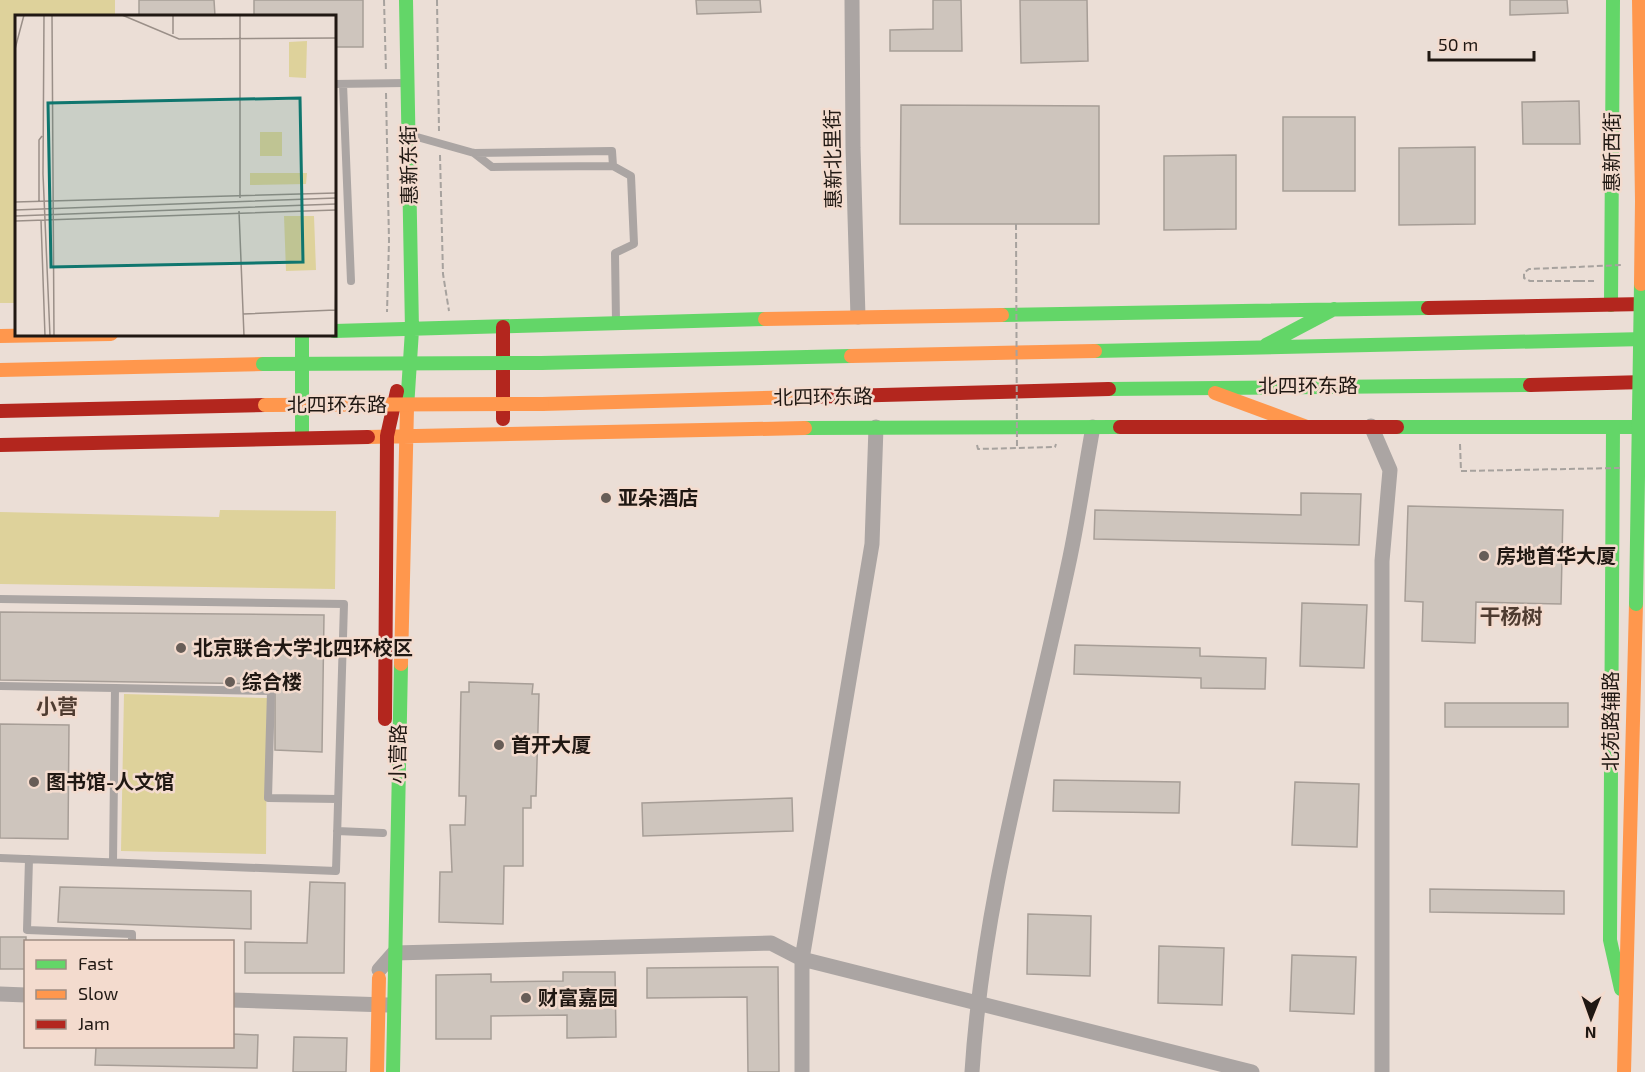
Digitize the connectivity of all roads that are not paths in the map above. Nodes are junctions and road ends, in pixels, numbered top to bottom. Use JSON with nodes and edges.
{"nodes":[{"id":1,"x":406,"y":0,"type":"edge"},
{"id":2,"x":852,"y":0,"type":"edge"},
{"id":3,"x":1613,"y":0,"type":"edge"},
{"id":4,"x":1639,"y":0,"type":"edge"},
{"id":5,"x":407,"y":82,"type":"junction"},
{"id":6,"x":339,"y":84,"type":"edge"},
{"id":7,"x":408,"y":134,"type":"junction"},
{"id":8,"x":474,"y":153,"type":"junction"},
{"id":9,"x":613,"y":166,"type":"junction"},
{"id":10,"x":1611,"y":206,"type":"junction"},
{"id":11,"x":1645,"y":229,"type":"edge"},
{"id":12,"x":351,"y":282,"type":"dead end"},
{"id":13,"x":1645,"y":304,"type":"edge"},
{"id":14,"x":1611,"y":305,"type":"junction"},
{"id":15,"x":1334,"y":309,"type":"junction"},
{"id":16,"x":858,"y":317,"type":"junction"},
{"id":17,"x":616,"y":324,"type":"junction"},
{"id":18,"x":503,"y":327,"type":"junction"},
{"id":19,"x":412,"y":330,"type":"junction"},
{"id":20,"x":336,"y":331,"type":"edge"},
{"id":21,"x":0,"y":336,"type":"edge"},
{"id":22,"x":15,"y":336,"type":"edge"},
{"id":23,"x":302,"y":336,"type":"edge"},
{"id":24,"x":1645,"y":339,"type":"edge"},
{"id":25,"x":1263,"y":347,"type":"junction"},
{"id":26,"x":0,"y":370,"type":"edge"},
{"id":27,"x":1645,"y":382,"type":"edge"},
{"id":28,"x":1200,"y":387,"type":"junction"},
{"id":29,"x":0,"y":411,"type":"edge"},
{"id":30,"x":1371,"y":426,"type":"junction"},
{"id":31,"x":876,"y":427,"type":"junction"},
{"id":32,"x":1093,"y":427,"type":"junction"},
{"id":33,"x":1307,"y":427,"type":"junction"},
{"id":34,"x":1613,"y":427,"type":"junction"},
{"id":35,"x":1645,"y":427,"type":"edge"},
{"id":36,"x":502,"y":433,"type":"junction"},
{"id":37,"x":387,"y":436,"type":"junction"},
{"id":38,"x":405,"y":436,"type":"junction"},
{"id":39,"x":302,"y":437,"type":"junction"},
{"id":40,"x":0,"y":445,"type":"edge"},
{"id":41,"x":1612,"y":496,"type":"junction"},
{"id":42,"x":1645,"y":497,"type":"edge"},
{"id":43,"x":0,"y":599,"type":"edge"},
{"id":44,"x":0,"y":686,"type":"edge"},
{"id":45,"x":115,"y":688,"type":"junction"},
{"id":46,"x":385,"y":737,"type":"dead end"},
{"id":47,"x":338,"y":799,"type":"junction"},
{"id":48,"x":337,"y":831,"type":"junction"},
{"id":49,"x":383,"y":833,"type":"dead end"},
{"id":50,"x":0,"y":858,"type":"edge"},
{"id":51,"x":29,"y":859,"type":"junction"},
{"id":52,"x":113,"y":862,"type":"junction"},
{"id":53,"x":132,"y":940,"type":"edge"},
{"id":54,"x":387,"y":950,"type":"junction"},
{"id":55,"x":802,"y":959,"type":"junction"},
{"id":56,"x":379,"y":970,"type":"joint"},
{"id":57,"x":0,"y":994,"type":"edge"},
{"id":58,"x":24,"y":994,"type":"edge"},
{"id":59,"x":234,"y":1000,"type":"edge"},
{"id":60,"x":976,"y":1004,"type":"junction"},
{"id":61,"x":386,"y":1005,"type":"junction"},
{"id":62,"x":1626,"y":1013,"type":"junction"},
{"id":63,"x":377,"y":1072,"type":"edge"},
{"id":64,"x":393,"y":1072,"type":"edge"},
{"id":65,"x":802,"y":1072,"type":"edge"},
{"id":66,"x":972,"y":1072,"type":"edge"},
{"id":67,"x":1252,"y":1072,"type":"edge"},
{"id":68,"x":1382,"y":1072,"type":"edge"},
{"id":69,"x":1624,"y":1072,"type":"edge"}],
"edges":[{"from":1,"to":5,"type":"main road","name":"惠新东街"},
{"from":2,"to":16,"type":"street","name":"惠新北里街"},
{"from":3,"to":10,"type":"main road","name":"惠新西街"},
{"from":4,"to":62,"type":"main road","name":"惠新西街","bridge":true},
{"from":5,"to":6,"type":"lane"},
{"from":5,"to":7,"type":"main road","name":"惠新东街"},
{"from":6,"to":12,"type":"lane"},
{"from":7,"to":8,"type":"lane"},
{"from":7,"to":19,"type":"main road","name":"惠新东街"},
{"from":8,"to":9,"type":"lane"},
{"from":8,"to":9,"type":"lane"},
{"from":9,"to":17,"type":"lane"},
{"from":10,"to":11,"type":"main road"},
{"from":10,"to":14,"type":"main road","name":"惠新西街"},
{"from":13,"to":14,"type":"main road"},
{"from":14,"to":15,"type":"main road"},
{"from":15,"to":16,"type":"main road"},
{"from":15,"to":25,"type":"main road"},
{"from":16,"to":17,"type":"main road"},
{"from":17,"to":18,"type":"main road"},
{"from":18,"to":19,"type":"main road"},
{"from":18,"to":36,"type":"main road"},
{"from":19,"to":20,"type":"main road"},
{"from":19,"to":37,"type":"main road","name":"小营路"},
{"from":19,"to":38,"type":"main road","name":"小营路"},
{"from":21,"to":22,"type":"main road"},
{"from":23,"to":39,"type":"main road"},
{"from":24,"to":25,"type":"main road","name":"北四环东路"},
{"from":25,"to":26,"type":"main road","name":"北四环东路","bridge":true},
{"from":27,"to":28,"type":"main road","name":"北四环东路"},
{"from":28,"to":29,"type":"main road","name":"北四环东路","bridge":true},
{"from":28,"to":33,"type":"main road"},
{"from":30,"to":33,"type":"main road","name":"北四环东路"},
{"from":30,"to":34,"type":"main road","name":"北四环东路"},
{"from":30,"to":68,"type":"street"},
{"from":31,"to":32,"type":"main road","name":"北四环东路"},
{"from":31,"to":36,"type":"main road","name":"北四环东路"},
{"from":31,"to":55,"type":"street"},
{"from":32,"to":33,"type":"main road","name":"北四环东路"},
{"from":32,"to":60,"type":"street"},
{"from":34,"to":35,"type":"main road","name":"北四环东路"},
{"from":34,"to":41,"type":"main road","name":"北苑路辅路"},
{"from":36,"to":38,"type":"main road","name":"北四环东路"},
{"from":37,"to":38,"type":"main road","name":"北四环东路"},
{"from":37,"to":39,"type":"main road","name":"北四环东路"},
{"from":37,"to":46,"type":"main road","name":"小营路"},
{"from":38,"to":54,"type":"main road","name":"小营路"},
{"from":39,"to":40,"type":"main road","name":"北四环东路"},
{"from":41,"to":42,"type":"main road"},
{"from":41,"to":62,"type":"main road","name":"北苑路辅路"},
{"from":43,"to":47,"type":"lane"},
{"from":44,"to":45,"type":"lane"},
{"from":45,"to":47,"type":"lane"},
{"from":45,"to":52,"type":"lane"},
{"from":47,"to":48,"type":"lane"},
{"from":48,"to":49,"type":"lane"},
{"from":48,"to":52,"type":"lane"},
{"from":50,"to":51,"type":"lane"},
{"from":51,"to":52,"type":"lane"},
{"from":51,"to":53,"type":"lane"},
{"from":54,"to":55,"type":"street"},
{"from":54,"to":56,"type":"street"},
{"from":54,"to":61,"type":"main road","name":"小营路"},
{"from":55,"to":60,"type":"street"},
{"from":55,"to":65,"type":"street"},
{"from":56,"to":61,"type":"main road","name":"小营路"},
{"from":57,"to":58,"type":"street"},
{"from":59,"to":61,"type":"street"},
{"from":60,"to":66,"type":"street"},
{"from":60,"to":67,"type":"street"},
{"from":61,"to":63,"type":"main road","name":"小营路"},
{"from":61,"to":64,"type":"main road","name":"小营路"},
{"from":62,"to":69,"type":"main road"}]}
